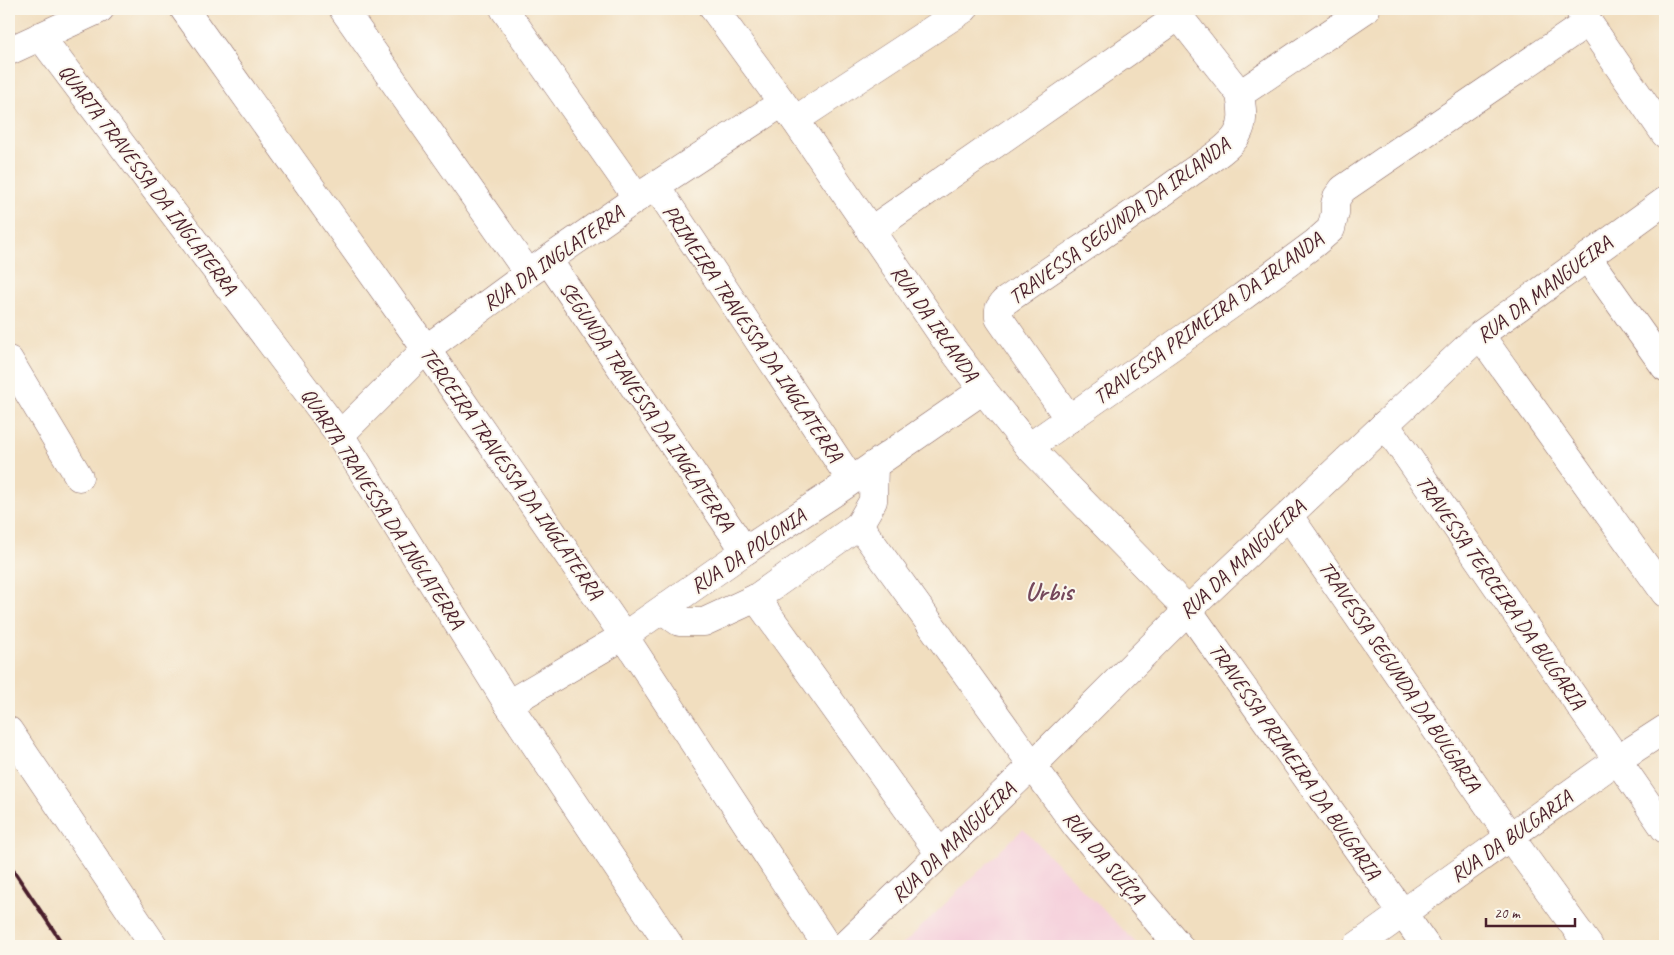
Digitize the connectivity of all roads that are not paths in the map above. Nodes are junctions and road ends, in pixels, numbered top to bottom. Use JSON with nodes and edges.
{"nodes":[{"id":1,"x":184,"y":9,"type":"edge"},
{"id":2,"x":343,"y":9,"type":"edge"},
{"id":3,"x":504,"y":9,"type":"edge"},
{"id":4,"x":964,"y":9,"type":"edge"},
{"id":5,"x":1366,"y":9,"type":"edge"},
{"id":6,"x":84,"y":11,"type":"edge"},
{"id":7,"x":720,"y":11,"type":"edge"},
{"id":8,"x":1176,"y":12,"type":"edge"},
{"id":9,"x":1584,"y":15,"type":"edge"},
{"id":10,"x":40,"y":36,"type":"junction"},
{"id":11,"x":9,"y":51,"type":"edge"},
{"id":12,"x":1240,"y":94,"type":"junction"},
{"id":13,"x":789,"y":112,"type":"junction"},
{"id":14,"x":1665,"y":134,"type":"edge"},
{"id":15,"x":646,"y":192,"type":"junction"},
{"id":16,"x":1665,"y":201,"type":"edge"},
{"id":17,"x":870,"y":231,"type":"junction"},
{"id":18,"x":1587,"y":256,"type":"junction"},
{"id":19,"x":538,"y":267,"type":"junction"},
{"id":20,"x":1480,"y":335,"type":"junction"},
{"id":21,"x":426,"y":349,"type":"junction"},
{"id":22,"x":9,"y":360,"type":"edge"},
{"id":23,"x":1665,"y":367,"type":"edge"},
{"id":24,"x":983,"y":390,"type":"junction"},
{"id":25,"x":1069,"y":419,"type":"junction"},
{"id":26,"x":1385,"y":424,"type":"junction"},
{"id":27,"x":340,"y":435,"type":"junction"},
{"id":28,"x":1029,"y":447,"type":"junction"},
{"id":29,"x":874,"y":465,"type":"junction"},
{"id":30,"x":79,"y":477,"type":"dead end"},
{"id":31,"x":851,"y":480,"type":"junction"},
{"id":32,"x":1289,"y":516,"type":"junction"},
{"id":33,"x":860,"y":524,"type":"junction"},
{"id":34,"x":745,"y":551,"type":"junction"},
{"id":35,"x":1665,"y":593,"type":"edge"},
{"id":36,"x":756,"y":598,"type":"junction"},
{"id":37,"x":662,"y":610,"type":"junction"},
{"id":38,"x":1188,"y":610,"type":"junction"},
{"id":39,"x":624,"y":636,"type":"junction"},
{"id":40,"x":508,"y":704,"type":"junction"},
{"id":41,"x":1665,"y":729,"type":"edge"},
{"id":42,"x":9,"y":731,"type":"edge"},
{"id":43,"x":1617,"y":760,"type":"junction"},
{"id":44,"x":1033,"y":765,"type":"junction"},
{"id":45,"x":1665,"y":829,"type":"edge"},
{"id":46,"x":1510,"y":837,"type":"junction"},
{"id":47,"x":940,"y":854,"type":"junction"},
{"id":48,"x":1403,"y":913,"type":"junction"},
{"id":49,"x":154,"y":946,"type":"edge"},
{"id":50,"x":670,"y":946,"type":"edge"},
{"id":51,"x":827,"y":946,"type":"edge"},
{"id":52,"x":844,"y":946,"type":"edge"},
{"id":53,"x":1179,"y":946,"type":"edge"},
{"id":54,"x":1358,"y":946,"type":"edge"},
{"id":55,"x":1426,"y":946,"type":"edge"},
{"id":56,"x":1589,"y":946,"type":"edge"}],
"edges":[{"from":1,"to":21,"type":"street","name":"TERCEIRA TRAVESSA DA INGLATERRA"},
{"from":2,"to":19,"type":"street","name":"SEGUNDA TRAVESSA DA INGLATERRA"},
{"from":3,"to":15,"type":"street","name":"PRIMEIRA TRAVESSA DA INGLATERRA"},
{"from":4,"to":13,"type":"street","name":"RUA DA INGLATERRA"},
{"from":5,"to":12,"type":"street"},
{"from":6,"to":10,"type":"street"},
{"from":7,"to":13,"type":"street","name":"RUA DA IRLANDA"},
{"from":8,"to":12,"type":"street"},
{"from":8,"to":17,"type":"street"},
{"from":9,"to":14,"type":"street"},
{"from":9,"to":25,"type":"street","name":"TRAVESSA PRIMEIRA DA IRLANDA"},
{"from":10,"to":11,"type":"street"},
{"from":10,"to":27,"type":"street","name":"QUARTA TRAVESSA DA INGLATERRA"},
{"from":12,"to":25,"type":"street","name":"TRAVESSA SEGUNDA DA IRLANDA"},
{"from":13,"to":15,"type":"street","name":"RUA DA INGLATERRA"},
{"from":13,"to":17,"type":"street","name":"RUA DA IRLANDA"},
{"from":15,"to":19,"type":"street","name":"RUA DA INGLATERRA"},
{"from":15,"to":31,"type":"street","name":"PRIMEIRA TRAVESSA DA INGLATERRA"},
{"from":16,"to":18,"type":"street","name":"RUA DA MANGUEIRA"},
{"from":17,"to":24,"type":"street","name":"RUA DA IRLANDA"},
{"from":18,"to":20,"type":"street","name":"RUA DA MANGUEIRA"},
{"from":18,"to":23,"type":"street"},
{"from":19,"to":21,"type":"street","name":"RUA DA INGLATERRA"},
{"from":19,"to":34,"type":"street","name":"SEGUNDA TRAVESSA DA INGLATERRA"},
{"from":20,"to":26,"type":"street","name":"RUA DA MANGUEIRA"},
{"from":20,"to":35,"type":"street"},
{"from":21,"to":27,"type":"street","name":"RUA DA INGLATERRA"},
{"from":21,"to":39,"type":"street","name":"TERCEIRA TRAVESSA DA INGLATERRA"},
{"from":22,"to":30,"type":"street"},
{"from":24,"to":28,"type":"street","name":"RUA DA IRLANDA"},
{"from":24,"to":29,"type":"street","name":"RUA DA POLONIA"},
{"from":25,"to":28,"type":"street","name":"TRAVESSA PRIMEIRA DA IRLANDA"},
{"from":26,"to":32,"type":"street","name":"RUA DA MANGUEIRA"},
{"from":26,"to":43,"type":"street","name":"TRAVESSA TERCEIRA DA BULGARIA"},
{"from":27,"to":40,"type":"street","name":"QUARTA TRAVESSA DA INGLATERRA"},
{"from":28,"to":38,"type":"street","name":"RUA DA IRLANDA"},
{"from":29,"to":31,"type":"street","name":"RUA DA POLONIA"},
{"from":29,"to":33,"type":"street"},
{"from":31,"to":34,"type":"street","name":"RUA DA POLONIA"},
{"from":32,"to":38,"type":"street","name":"RUA DA MANGUEIRA"},
{"from":32,"to":46,"type":"street","name":"TRAVESSA SEGUNDA DA BULGARIA"},
{"from":33,"to":36,"type":"street"},
{"from":33,"to":44,"type":"street"},
{"from":34,"to":37,"type":"street","name":"RUA DA POLONIA"},
{"from":36,"to":37,"type":"street"},
{"from":36,"to":47,"type":"street"},
{"from":37,"to":39,"type":"street","name":"RUA DA POLONIA"},
{"from":38,"to":44,"type":"street","name":"RUA DA MANGUEIRA"},
{"from":38,"to":48,"type":"street","name":"TRAVESSA PRIMEIRA DA BULGARIA"},
{"from":39,"to":40,"type":"street","name":"RUA DA POLONIA"},
{"from":39,"to":51,"type":"street","name":"TERCEIRA TRAVESSA DA INGLATERRA"},
{"from":40,"to":50,"type":"street","name":"QUARTA TRAVESSA DA INGLATERRA"},
{"from":41,"to":43,"type":"street","name":"RUA DA BULGARIA"},
{"from":42,"to":49,"type":"street"},
{"from":43,"to":45,"type":"street","name":"TRAVESSA TERCEIRA DA BULGARIA"},
{"from":43,"to":46,"type":"street","name":"RUA DA BULGARIA"},
{"from":44,"to":47,"type":"street","name":"RUA DA MANGUEIRA"},
{"from":44,"to":53,"type":"street","name":"RUA DA SUÍÇA"},
{"from":46,"to":48,"type":"street","name":"RUA DA BULGARIA"},
{"from":46,"to":56,"type":"street","name":"TRAVESSA SEGUNDA DA BULGARIA"},
{"from":47,"to":52,"type":"street","name":"RUA DA MANGUEIRA"},
{"from":48,"to":54,"type":"street","name":"RUA DA BULGARIA"},
{"from":48,"to":55,"type":"street","name":"TRAVESSA PRIMEIRA DA BULGARIA"}]}
